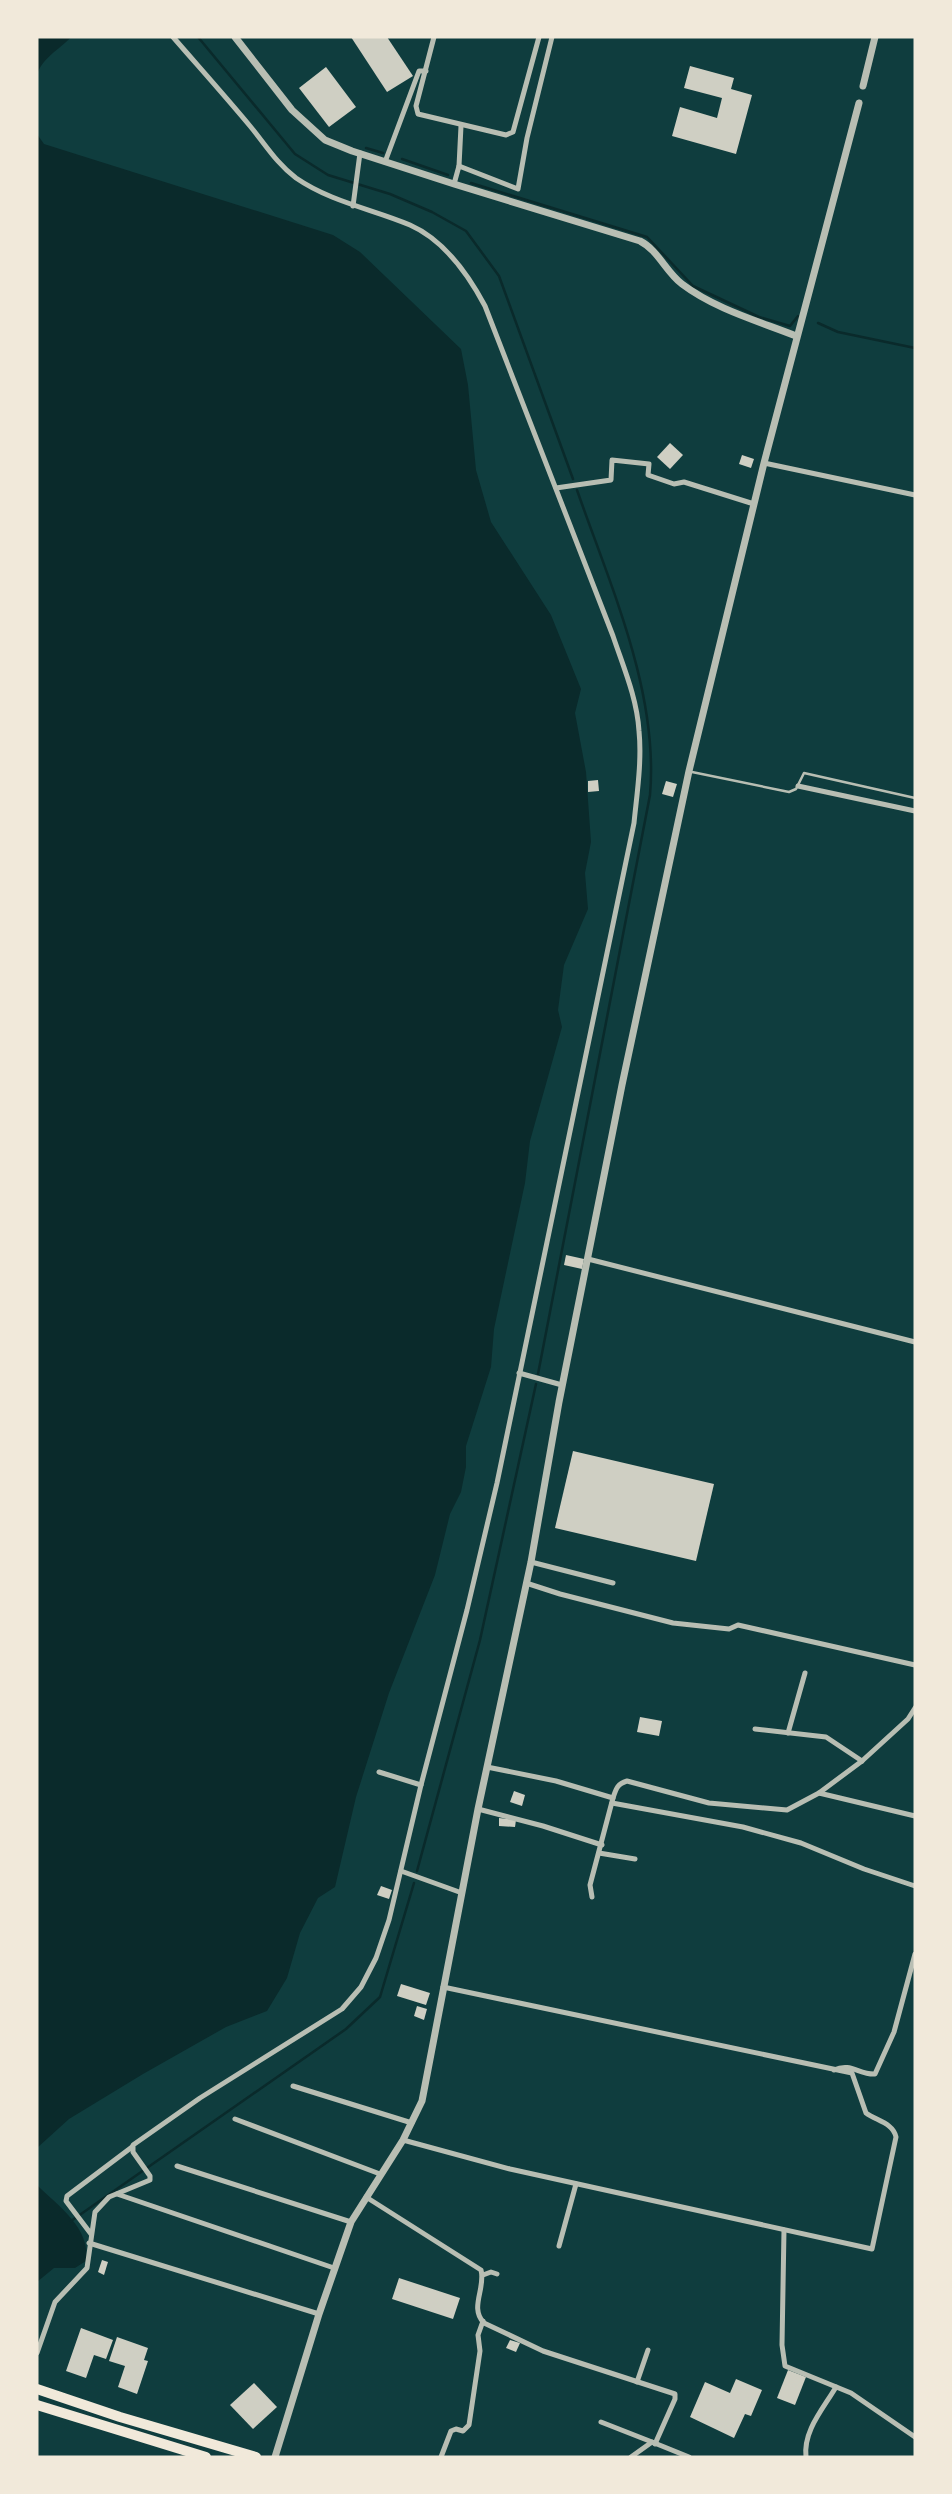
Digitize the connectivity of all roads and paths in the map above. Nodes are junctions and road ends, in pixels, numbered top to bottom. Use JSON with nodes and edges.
{"nodes":[{"id":1,"x":173,"y":37,"type":"edge"},
{"id":2,"x":235,"y":37,"type":"edge"},
{"id":3,"x":434,"y":37,"type":"edge"},
{"id":4,"x":539,"y":37,"type":"edge"},
{"id":5,"x":552,"y":37,"type":"edge"},
{"id":6,"x":875,"y":37,"type":"edge"},
{"id":7,"x":426,"y":71,"type":"junction"},
{"id":8,"x":863,"y":86,"type":"dead end"},
{"id":9,"x":859,"y":103,"type":"dead end"},
{"id":10,"x":461,"y":126,"type":"junction"},
{"id":11,"x":360,"y":153,"type":"junction"},
{"id":12,"x":385,"y":162,"type":"junction"},
{"id":13,"x":459,"y":166,"type":"junction"},
{"id":14,"x":454,"y":181,"type":"junction"},
{"id":15,"x":354,"y":206,"type":"junction"},
{"id":16,"x":796,"y":336,"type":"junction"},
{"id":17,"x":764,"y":464,"type":"junction"},
{"id":18,"x":556,"y":488,"type":"junction"},
{"id":19,"x":915,"y":495,"type":"edge"},
{"id":20,"x":754,"y":503,"type":"junction"},
{"id":21,"x":689,"y":771,"type":"junction"},
{"id":22,"x":798,"y":786,"type":"junction"},
{"id":23,"x":915,"y":798,"type":"edge"},
{"id":24,"x":915,"y":811,"type":"edge"},
{"id":25,"x":588,"y":1259,"type":"junction"},
{"id":26,"x":915,"y":1342,"type":"edge"},
{"id":27,"x":519,"y":1373,"type":"junction"},
{"id":28,"x":562,"y":1385,"type":"junction"},
{"id":29,"x":531,"y":1562,"type":"junction"},
{"id":30,"x":526,"y":1583,"type":"junction"},
{"id":31,"x":613,"y":1583,"type":"dead end"},
{"id":32,"x":915,"y":1665,"type":"edge"},
{"id":33,"x":805,"y":1673,"type":"dead end"},
{"id":34,"x":915,"y":1708,"type":"edge"},
{"id":35,"x":755,"y":1729,"type":"dead end"},
{"id":36,"x":788,"y":1732,"type":"junction"},
{"id":37,"x":862,"y":1761,"type":"junction"},
{"id":38,"x":487,"y":1767,"type":"junction"},
{"id":39,"x":379,"y":1772,"type":"dead end"},
{"id":40,"x":421,"y":1785,"type":"junction"},
{"id":41,"x":819,"y":1793,"type":"junction"},
{"id":42,"x":613,"y":1801,"type":"junction"},
{"id":43,"x":478,"y":1809,"type":"junction"},
{"id":44,"x":915,"y":1816,"type":"edge"},
{"id":45,"x":602,"y":1845,"type":"junction"},
{"id":46,"x":599,"y":1853,"type":"junction"},
{"id":47,"x":635,"y":1859,"type":"dead end"},
{"id":48,"x":401,"y":1871,"type":"junction"},
{"id":49,"x":915,"y":1886,"type":"edge"},
{"id":50,"x":462,"y":1893,"type":"junction"},
{"id":51,"x":592,"y":1897,"type":"dead end"},
{"id":52,"x":915,"y":1954,"type":"edge"},
{"id":53,"x":443,"y":1986,"type":"junction"},
{"id":54,"x":834,"y":2070,"type":"junction"},
{"id":55,"x":293,"y":2086,"type":"dead end"},
{"id":56,"x":235,"y":2119,"type":"dead end"},
{"id":57,"x":412,"y":2123,"type":"junction"},
{"id":58,"x":403,"y":2140,"type":"junction"},
{"id":59,"x":132,"y":2147,"type":"junction"},
{"id":60,"x":177,"y":2166,"type":"dead end"},
{"id":61,"x":380,"y":2174,"type":"junction"},
{"id":62,"x":576,"y":2184,"type":"junction"},
{"id":63,"x":117,"y":2194,"type":"junction"},
{"id":64,"x":366,"y":2197,"type":"junction"},
{"id":65,"x":351,"y":2222,"type":"junction"},
{"id":66,"x":784,"y":2230,"type":"junction"},
{"id":67,"x":91,"y":2234,"type":"junction"},
{"id":68,"x":89,"y":2243,"type":"junction"},
{"id":69,"x":559,"y":2246,"type":"dead end"},
{"id":70,"x":334,"y":2268,"type":"junction"},
{"id":71,"x":497,"y":2273,"type":"dead end"},
{"id":72,"x":483,"y":2275,"type":"junction"},
{"id":73,"x":319,"y":2314,"type":"junction"},
{"id":74,"x":483,"y":2321,"type":"junction"},
{"id":75,"x":648,"y":2350,"type":"dead end"},
{"id":76,"x":37,"y":2353,"type":"edge"},
{"id":77,"x":637,"y":2382,"type":"junction"},
{"id":78,"x":836,"y":2387,"type":"junction"},
{"id":79,"x":37,"y":2389,"type":"edge"},
{"id":80,"x":37,"y":2405,"type":"edge"},
{"id":81,"x":601,"y":2422,"type":"dead end"},
{"id":82,"x":915,"y":2437,"type":"edge"},
{"id":83,"x":653,"y":2443,"type":"junction"},
{"id":84,"x":206,"y":2457,"type":"edge"},
{"id":85,"x":256,"y":2457,"type":"edge"},
{"id":86,"x":275,"y":2457,"type":"edge"},
{"id":87,"x":441,"y":2457,"type":"edge"},
{"id":88,"x":631,"y":2457,"type":"edge"},
{"id":89,"x":689,"y":2457,"type":"edge"},
{"id":90,"x":806,"y":2457,"type":"edge"}],
"edges":[{"from":1,"to":15,"type":"street"},
{"from":2,"to":11,"type":"street"},
{"from":3,"to":7,"type":"street"},
{"from":4,"to":10,"type":"street"},
{"from":5,"to":13,"type":"street"},
{"from":6,"to":8,"type":"street"},
{"from":7,"to":10,"type":"street"},
{"from":7,"to":12,"type":"street"},
{"from":9,"to":16,"type":"street"},
{"from":10,"to":13,"type":"street"},
{"from":11,"to":12,"type":"street"},
{"from":11,"to":15,"type":"street"},
{"from":12,"to":14,"type":"street"},
{"from":13,"to":14,"type":"street"},
{"from":14,"to":16,"type":"street"},
{"from":15,"to":18,"type":"street"},
{"from":16,"to":17,"type":"street"},
{"from":17,"to":19,"type":"street"},
{"from":17,"to":20,"type":"street"},
{"from":18,"to":20,"type":"street"},
{"from":18,"to":27,"type":"street"},
{"from":20,"to":21,"type":"street"},
{"from":21,"to":22,"type":"lane"},
{"from":21,"to":25,"type":"street"},
{"from":22,"to":23,"type":"lane"},
{"from":22,"to":24,"type":"street"},
{"from":25,"to":26,"type":"street"},
{"from":25,"to":28,"type":"street"},
{"from":27,"to":28,"type":"street"},
{"from":27,"to":40,"type":"street"},
{"from":28,"to":29,"type":"street"},
{"from":29,"to":30,"type":"street"},
{"from":29,"to":31,"type":"street"},
{"from":30,"to":32,"type":"street"},
{"from":30,"to":38,"type":"street"},
{"from":33,"to":36,"type":"street"},
{"from":34,"to":37,"type":"street"},
{"from":35,"to":36,"type":"street"},
{"from":36,"to":37,"type":"street"},
{"from":37,"to":41,"type":"street"},
{"from":38,"to":42,"type":"street"},
{"from":38,"to":43,"type":"street"},
{"from":39,"to":40,"type":"street"},
{"from":40,"to":48,"type":"street"},
{"from":41,"to":42,"type":"street"},
{"from":41,"to":44,"type":"street"},
{"from":42,"to":45,"type":"street"},
{"from":42,"to":49,"type":"street"},
{"from":43,"to":45,"type":"street"},
{"from":43,"to":50,"type":"street"},
{"from":45,"to":46,"type":"street"},
{"from":46,"to":47,"type":"street"},
{"from":46,"to":51,"type":"street"},
{"from":48,"to":50,"type":"street"},
{"from":48,"to":59,"type":"street"},
{"from":50,"to":53,"type":"street"},
{"from":52,"to":54,"type":"street"},
{"from":53,"to":54,"type":"street"},
{"from":53,"to":57,"type":"street"},
{"from":54,"to":66,"type":"street"},
{"from":55,"to":57,"type":"street"},
{"from":56,"to":61,"type":"street"},
{"from":57,"to":58,"type":"street"},
{"from":58,"to":61,"type":"street"},
{"from":58,"to":62,"type":"street"},
{"from":59,"to":63,"type":"street"},
{"from":59,"to":67,"type":"street"},
{"from":60,"to":65,"type":"street"},
{"from":61,"to":64,"type":"street"},
{"from":62,"to":66,"type":"street"},
{"from":62,"to":69,"type":"street"},
{"from":63,"to":67,"type":"street"},
{"from":63,"to":70,"type":"street"},
{"from":64,"to":65,"type":"street"},
{"from":64,"to":72,"type":"street"},
{"from":65,"to":70,"type":"street"},
{"from":66,"to":78,"type":"street"},
{"from":67,"to":68,"type":"street"},
{"from":68,"to":73,"type":"street"},
{"from":68,"to":76,"type":"street"},
{"from":70,"to":73,"type":"street"},
{"from":71,"to":72,"type":"street"},
{"from":72,"to":74,"type":"street"},
{"from":73,"to":86,"type":"street"},
{"from":74,"to":77,"type":"street"},
{"from":74,"to":87,"type":"street"},
{"from":75,"to":77,"type":"street"},
{"from":77,"to":83,"type":"street"},
{"from":78,"to":82,"type":"street"},
{"from":78,"to":90,"type":"street"},
{"from":79,"to":85,"type":"highway"},
{"from":80,"to":84,"type":"highway"},
{"from":81,"to":83,"type":"street"},
{"from":83,"to":88,"type":"street"},
{"from":83,"to":89,"type":"street"}]}
